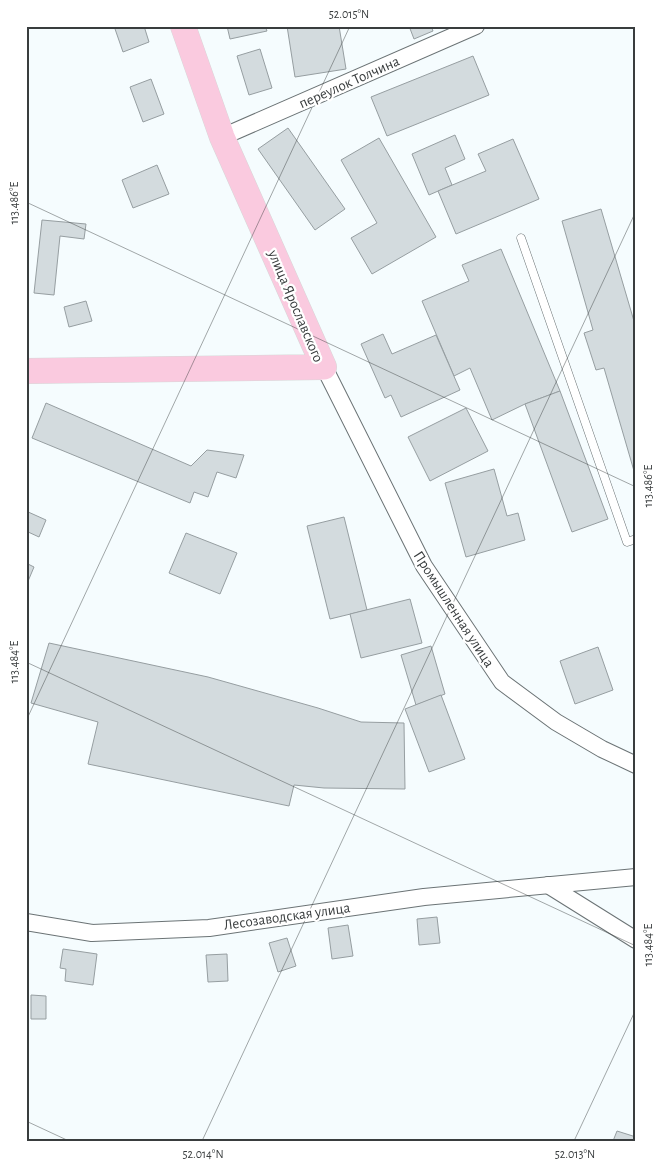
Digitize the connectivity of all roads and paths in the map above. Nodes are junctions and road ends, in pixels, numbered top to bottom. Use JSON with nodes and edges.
{"nodes":[{"id":1,"x":183,"y":26,"type":"edge"},
{"id":2,"x":476,"y":26,"type":"edge"},
{"id":3,"x":222,"y":137,"type":"junction"},
{"id":4,"x":521,"y":238,"type":"dead end"},
{"id":5,"x":324,"y":367,"type":"junction"},
{"id":6,"x":26,"y":370,"type":"edge"},
{"id":7,"x":636,"y":539,"type":"edge"},
{"id":8,"x":636,"y":765,"type":"edge"},
{"id":9,"x":636,"y":877,"type":"edge"},
{"id":10,"x":548,"y":884,"type":"junction"},
{"id":11,"x":26,"y":922,"type":"edge"},
{"id":12,"x":636,"y":940,"type":"edge"}],
"edges":[{"from":1,"to":3,"type":"main road","name":"улица Ярославского"},
{"from":2,"to":3,"type":"street","name":"переулок Толчина"},
{"from":3,"to":5,"type":"main road","name":"улица Ярославского"},
{"from":4,"to":7,"type":"lane"},
{"from":5,"to":6,"type":"main road","name":"улица Ярославского"},
{"from":5,"to":8,"type":"street","name":"Промышленная улица"},
{"from":9,"to":10,"type":"street","name":"Лесозаводская улица"},
{"from":10,"to":11,"type":"street","name":"Лесозаводская улица"},
{"from":10,"to":12,"type":"street"}]}
